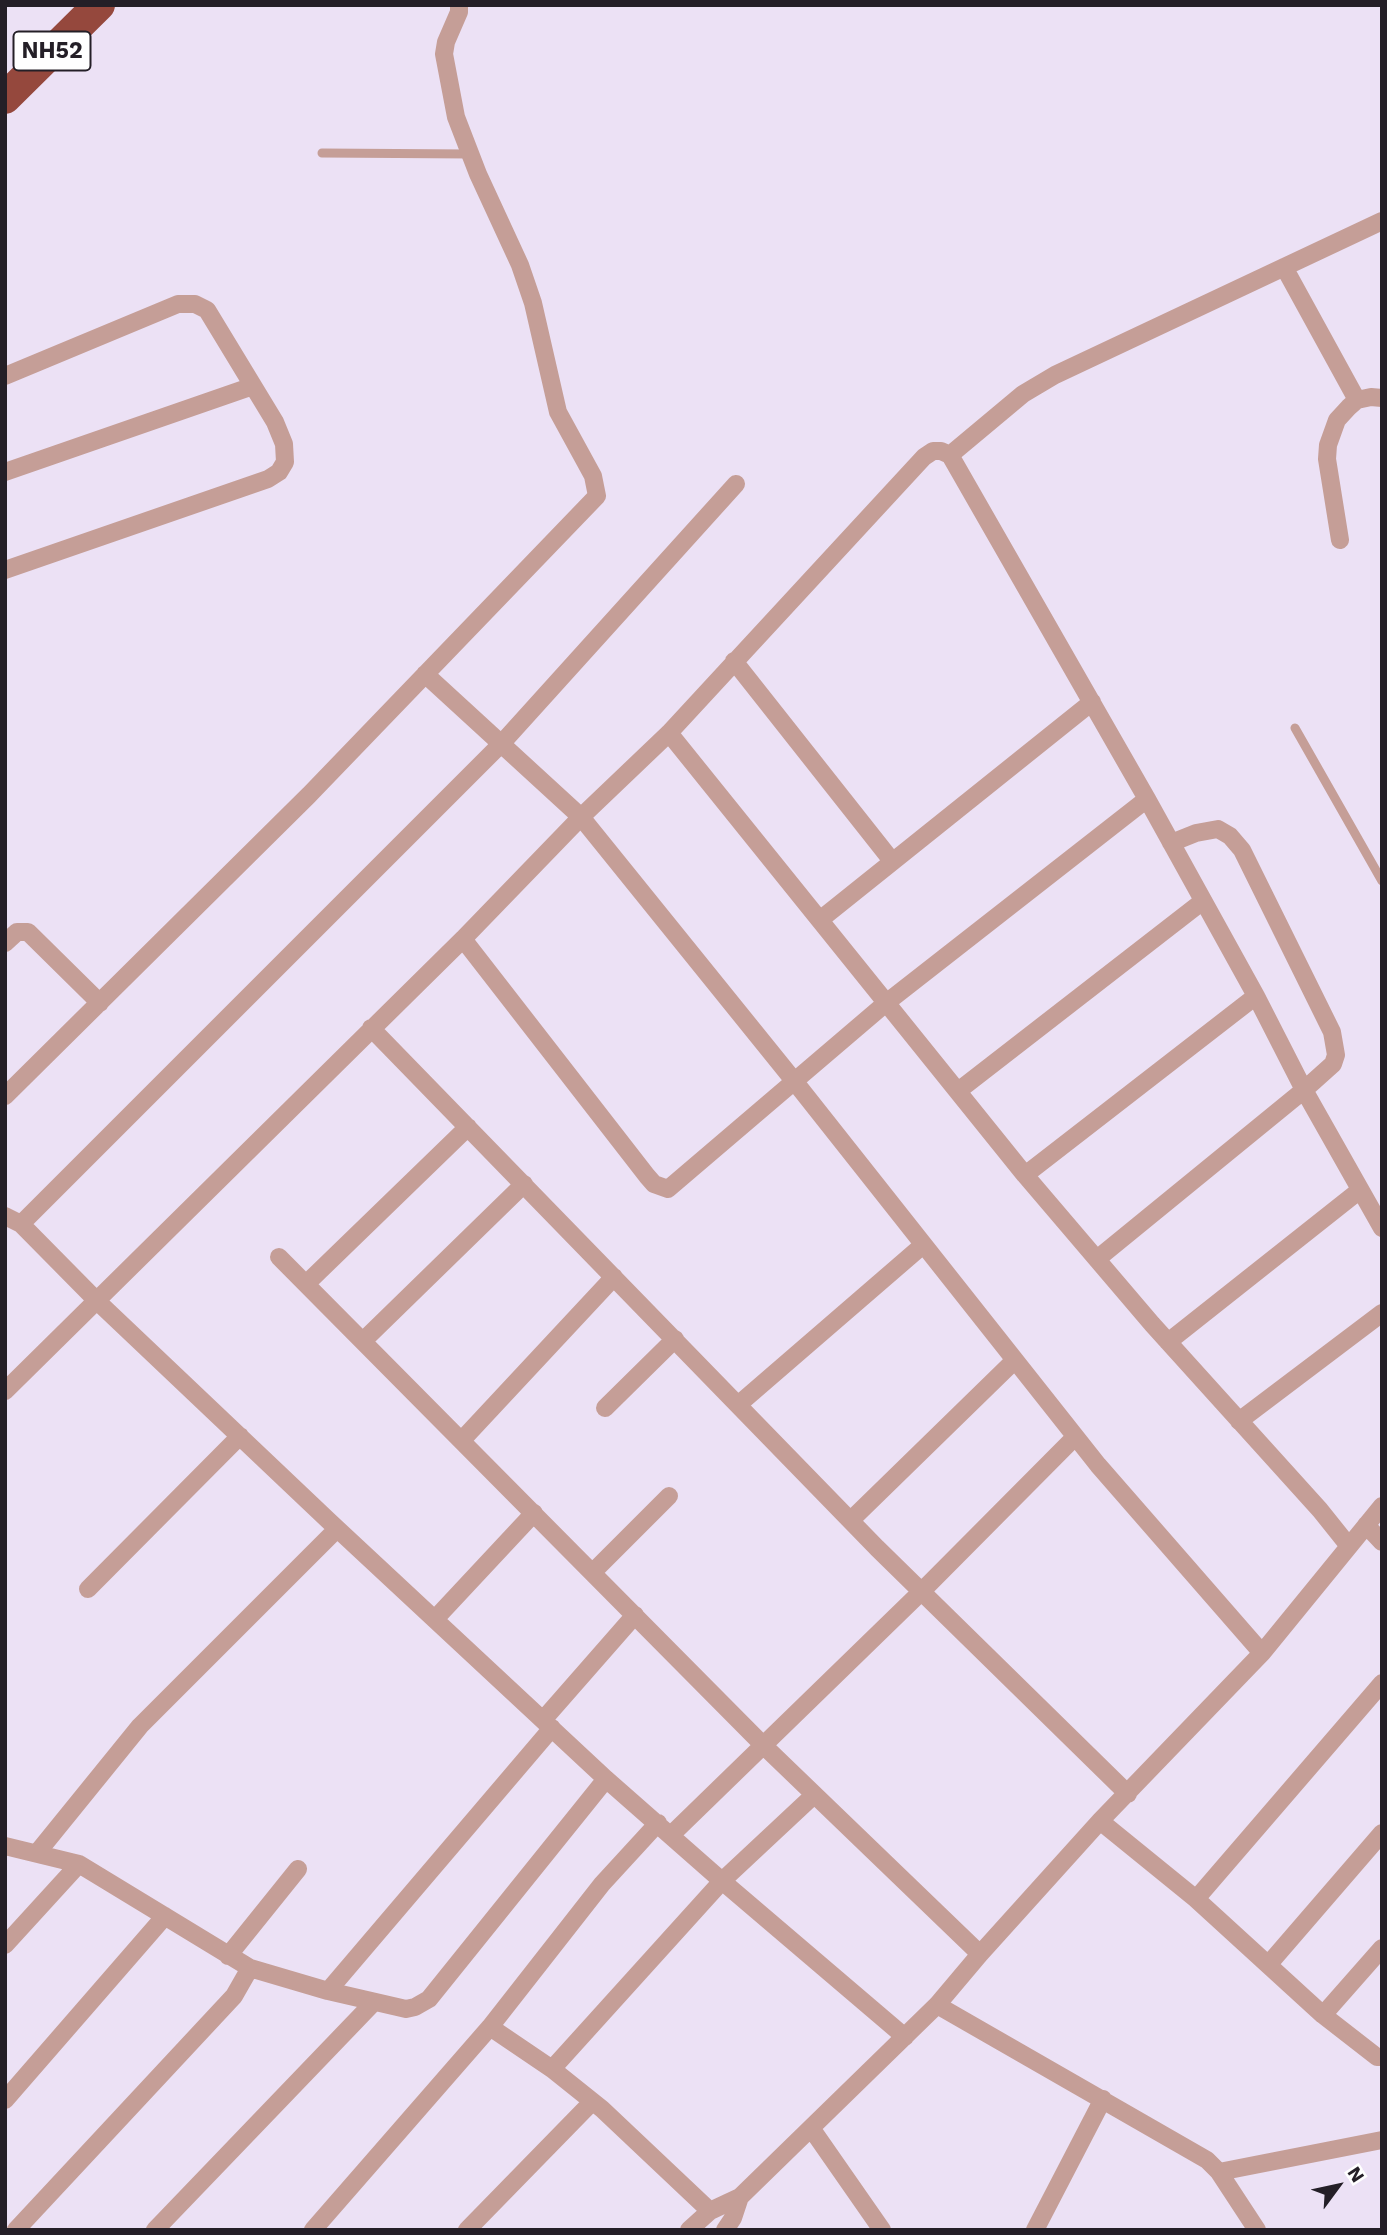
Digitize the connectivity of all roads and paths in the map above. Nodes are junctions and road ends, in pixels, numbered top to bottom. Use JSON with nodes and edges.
{"nodes":[{"id":1,"x":459,"y":5,"type":"edge"},
{"id":2,"x":88,"y":9,"type":"edge"},
{"id":3,"x":5,"y":98,"type":"edge"},
{"id":4,"x":322,"y":153,"type":"dead end"},
{"id":5,"x":470,"y":154,"type":"junction"},
{"id":6,"x":1382,"y":220,"type":"edge"},
{"id":7,"x":1284,"y":267,"type":"junction"},
{"id":8,"x":5,"y":376,"type":"edge"},
{"id":9,"x":253,"y":386,"type":"junction"},
{"id":10,"x":1382,"y":398,"type":"edge"},
{"id":11,"x":1357,"y":400,"type":"junction"},
{"id":12,"x":950,"y":455,"type":"junction"},
{"id":13,"x":5,"y":472,"type":"edge"},
{"id":14,"x":736,"y":484,"type":"dead end"},
{"id":15,"x":1340,"y":540,"type":"dead end"},
{"id":16,"x":5,"y":570,"type":"edge"},
{"id":17,"x":734,"y":662,"type":"junction"},
{"id":18,"x":425,"y":674,"type":"junction"},
{"id":19,"x":1092,"y":702,"type":"junction"},
{"id":20,"x":1295,"y":728,"type":"dead end"},
{"id":21,"x":668,"y":733,"type":"junction"},
{"id":22,"x":502,"y":743,"type":"junction"},
{"id":23,"x":1147,"y":799,"type":"junction"},
{"id":24,"x":581,"y":817,"type":"junction"},
{"id":25,"x":1171,"y":843,"type":"junction"},
{"id":26,"x":892,"y":861,"type":"junction"},
{"id":27,"x":1382,"y":881,"type":"edge"},
{"id":28,"x":1203,"y":901,"type":"junction"},
{"id":29,"x":821,"y":919,"type":"junction"},
{"id":30,"x":463,"y":939,"type":"junction"},
{"id":31,"x":5,"y":943,"type":"edge"},
{"id":32,"x":1256,"y":996,"type":"junction"},
{"id":33,"x":100,"y":1003,"type":"junction"},
{"id":34,"x":886,"y":1003,"type":"junction"},
{"id":35,"x":371,"y":1028,"type":"junction"},
{"id":36,"x":795,"y":1082,"type":"junction"},
{"id":37,"x":1304,"y":1090,"type":"junction"},
{"id":38,"x":958,"y":1091,"type":"junction"},
{"id":39,"x":5,"y":1096,"type":"edge"},
{"id":40,"x":468,"y":1127,"type":"junction"},
{"id":41,"x":1025,"y":1175,"type":"junction"},
{"id":42,"x":524,"y":1184,"type":"junction"},
{"id":43,"x":1360,"y":1190,"type":"junction"},
{"id":44,"x":13,"y":1220,"type":"edge"},
{"id":45,"x":1382,"y":1228,"type":"edge"},
{"id":46,"x":923,"y":1245,"type":"junction"},
{"id":47,"x":279,"y":1257,"type":"dead end"},
{"id":48,"x":1097,"y":1259,"type":"junction"},
{"id":49,"x":614,"y":1277,"type":"junction"},
{"id":50,"x":306,"y":1283,"type":"junction"},
{"id":51,"x":97,"y":1301,"type":"junction"},
{"id":52,"x":1382,"y":1313,"type":"edge"},
{"id":53,"x":675,"y":1339,"type":"junction"},
{"id":54,"x":363,"y":1341,"type":"junction"},
{"id":55,"x":1168,"y":1342,"type":"junction"},
{"id":56,"x":1015,"y":1360,"type":"junction"},
{"id":57,"x":5,"y":1391,"type":"edge"},
{"id":58,"x":739,"y":1404,"type":"junction"},
{"id":59,"x":605,"y":1408,"type":"dead end"},
{"id":60,"x":1239,"y":1422,"type":"junction"},
{"id":61,"x":240,"y":1436,"type":"junction"},
{"id":62,"x":1076,"y":1437,"type":"junction"},
{"id":63,"x":462,"y":1440,"type":"junction"},
{"id":64,"x":669,"y":1496,"type":"dead end"},
{"id":65,"x":1382,"y":1506,"type":"edge"},
{"id":66,"x":534,"y":1513,"type":"junction"},
{"id":67,"x":850,"y":1520,"type":"junction"},
{"id":68,"x":1366,"y":1525,"type":"junction"},
{"id":69,"x":337,"y":1529,"type":"junction"},
{"id":70,"x":1382,"y":1542,"type":"edge"},
{"id":71,"x":1348,"y":1545,"type":"junction"},
{"id":72,"x":593,"y":1572,"type":"junction"},
{"id":73,"x":88,"y":1589,"type":"dead end"},
{"id":74,"x":922,"y":1591,"type":"junction"},
{"id":75,"x":635,"y":1615,"type":"junction"},
{"id":76,"x":435,"y":1619,"type":"junction"},
{"id":77,"x":1262,"y":1653,"type":"junction"},
{"id":78,"x":1382,"y":1683,"type":"edge"},
{"id":79,"x":548,"y":1724,"type":"junction"},
{"id":80,"x":763,"y":1745,"type":"junction"},
{"id":81,"x":607,"y":1779,"type":"junction"},
{"id":82,"x":1128,"y":1794,"type":"junction"},
{"id":83,"x":814,"y":1795,"type":"junction"},
{"id":84,"x":1100,"y":1821,"type":"junction"},
{"id":85,"x":664,"y":1829,"type":"junction"},
{"id":86,"x":1382,"y":1833,"type":"edge"},
{"id":87,"x":5,"y":1846,"type":"edge"},
{"id":88,"x":37,"y":1853,"type":"junction"},
{"id":89,"x":79,"y":1864,"type":"junction"},
{"id":90,"x":298,"y":1869,"type":"dead end"},
{"id":91,"x":722,"y":1881,"type":"junction"},
{"id":92,"x":1196,"y":1899,"type":"junction"},
{"id":93,"x":165,"y":1916,"type":"junction"},
{"id":94,"x":5,"y":1945,"type":"edge"},
{"id":95,"x":1382,"y":1948,"type":"edge"},
{"id":96,"x":980,"y":1954,"type":"junction"},
{"id":97,"x":228,"y":1956,"type":"junction"},
{"id":98,"x":1268,"y":1965,"type":"junction"},
{"id":99,"x":250,"y":1968,"type":"junction"},
{"id":100,"x":328,"y":1991,"type":"junction"},
{"id":101,"x":373,"y":2002,"type":"junction"},
{"id":102,"x":937,"y":2005,"type":"junction"},
{"id":103,"x":1323,"y":2015,"type":"junction"},
{"id":104,"x":489,"y":2027,"type":"junction"},
{"id":105,"x":905,"y":2036,"type":"junction"},
{"id":106,"x":1382,"y":2057,"type":"edge"},
{"id":107,"x":552,"y":2069,"type":"junction"},
{"id":108,"x":1103,"y":2099,"type":"junction"},
{"id":109,"x":5,"y":2100,"type":"edge"},
{"id":110,"x":593,"y":2102,"type":"junction"},
{"id":111,"x":811,"y":2128,"type":"junction"},
{"id":112,"x":1382,"y":2140,"type":"edge"},
{"id":113,"x":1219,"y":2172,"type":"junction"},
{"id":114,"x":740,"y":2197,"type":"junction"},
{"id":115,"x":710,"y":2211,"type":"junction"},
{"id":116,"x":16,"y":2230,"type":"edge"},
{"id":117,"x":155,"y":2230,"type":"edge"},
{"id":118,"x":313,"y":2230,"type":"edge"},
{"id":119,"x":467,"y":2230,"type":"edge"},
{"id":120,"x":689,"y":2230,"type":"edge"},
{"id":121,"x":725,"y":2230,"type":"edge"},
{"id":122,"x":882,"y":2230,"type":"edge"},
{"id":123,"x":1035,"y":2230,"type":"edge"},
{"id":124,"x":1257,"y":2230,"type":"edge"}],
"edges":[{"from":1,"to":5,"type":"street"},
{"from":2,"to":3,"type":"highway","number":"NH52"},
{"from":4,"to":5,"type":"lane"},
{"from":5,"to":18,"type":"street"},
{"from":6,"to":7,"type":"street"},
{"from":7,"to":11,"type":"street"},
{"from":7,"to":12,"type":"street"},
{"from":8,"to":9,"type":"street"},
{"from":9,"to":13,"type":"street"},
{"from":9,"to":16,"type":"street"},
{"from":10,"to":11,"type":"street"},
{"from":11,"to":15,"type":"street"},
{"from":12,"to":17,"type":"street"},
{"from":12,"to":19,"type":"street"},
{"from":14,"to":22,"type":"street"},
{"from":17,"to":21,"type":"street"},
{"from":17,"to":26,"type":"street"},
{"from":18,"to":22,"type":"street"},
{"from":18,"to":33,"type":"street"},
{"from":19,"to":23,"type":"street"},
{"from":19,"to":26,"type":"street"},
{"from":20,"to":27,"type":"lane"},
{"from":21,"to":24,"type":"street"},
{"from":21,"to":29,"type":"street"},
{"from":22,"to":24,"type":"street"},
{"from":22,"to":44,"type":"street"},
{"from":23,"to":25,"type":"street"},
{"from":23,"to":34,"type":"street"},
{"from":24,"to":30,"type":"street"},
{"from":24,"to":36,"type":"street"},
{"from":25,"to":28,"type":"street"},
{"from":25,"to":37,"type":"street"},
{"from":26,"to":29,"type":"street"},
{"from":28,"to":32,"type":"street"},
{"from":28,"to":38,"type":"street"},
{"from":29,"to":34,"type":"street"},
{"from":30,"to":35,"type":"street"},
{"from":30,"to":36,"type":"street"},
{"from":31,"to":33,"type":"street"},
{"from":32,"to":37,"type":"street"},
{"from":32,"to":41,"type":"street"},
{"from":33,"to":39,"type":"street"},
{"from":34,"to":36,"type":"street"},
{"from":34,"to":38,"type":"street"},
{"from":35,"to":40,"type":"street"},
{"from":35,"to":51,"type":"street"},
{"from":36,"to":46,"type":"street"},
{"from":37,"to":43,"type":"street"},
{"from":37,"to":48,"type":"street"},
{"from":38,"to":41,"type":"street"},
{"from":40,"to":42,"type":"street"},
{"from":40,"to":50,"type":"street"},
{"from":41,"to":48,"type":"street"},
{"from":42,"to":49,"type":"street"},
{"from":42,"to":54,"type":"street"},
{"from":43,"to":45,"type":"street"},
{"from":43,"to":55,"type":"street"},
{"from":44,"to":51,"type":"street"},
{"from":46,"to":56,"type":"street"},
{"from":46,"to":58,"type":"street"},
{"from":47,"to":50,"type":"street"},
{"from":48,"to":55,"type":"street"},
{"from":49,"to":53,"type":"street"},
{"from":49,"to":63,"type":"street"},
{"from":50,"to":54,"type":"street"},
{"from":51,"to":57,"type":"street"},
{"from":51,"to":61,"type":"street"},
{"from":52,"to":60,"type":"street"},
{"from":53,"to":58,"type":"street"},
{"from":53,"to":59,"type":"street"},
{"from":54,"to":63,"type":"street"},
{"from":55,"to":60,"type":"street"},
{"from":56,"to":62,"type":"street"},
{"from":56,"to":67,"type":"street"},
{"from":58,"to":67,"type":"street"},
{"from":60,"to":71,"type":"street"},
{"from":61,"to":69,"type":"street"},
{"from":61,"to":73,"type":"street"},
{"from":62,"to":74,"type":"street"},
{"from":62,"to":77,"type":"street"},
{"from":63,"to":66,"type":"street"},
{"from":64,"to":72,"type":"street"},
{"from":65,"to":68,"type":"street"},
{"from":66,"to":72,"type":"street"},
{"from":66,"to":76,"type":"street"},
{"from":67,"to":74,"type":"street"},
{"from":68,"to":70,"type":"street"},
{"from":68,"to":71,"type":"street"},
{"from":69,"to":76,"type":"street"},
{"from":69,"to":88,"type":"street"},
{"from":71,"to":77,"type":"street"},
{"from":72,"to":75,"type":"street"},
{"from":74,"to":80,"type":"street"},
{"from":74,"to":82,"type":"street"},
{"from":75,"to":79,"type":"street"},
{"from":75,"to":80,"type":"street"},
{"from":76,"to":79,"type":"street"},
{"from":77,"to":82,"type":"street"},
{"from":78,"to":92,"type":"street"},
{"from":79,"to":81,"type":"street"},
{"from":79,"to":100,"type":"street"},
{"from":80,"to":83,"type":"street"},
{"from":80,"to":85,"type":"street"},
{"from":81,"to":85,"type":"street"},
{"from":81,"to":101,"type":"street"},
{"from":82,"to":84,"type":"street"},
{"from":83,"to":91,"type":"street"},
{"from":83,"to":96,"type":"street"},
{"from":84,"to":92,"type":"street"},
{"from":84,"to":96,"type":"street"},
{"from":85,"to":91,"type":"street"},
{"from":85,"to":104,"type":"street"},
{"from":86,"to":98,"type":"street"},
{"from":87,"to":88,"type":"street"},
{"from":88,"to":89,"type":"street"},
{"from":89,"to":93,"type":"street"},
{"from":89,"to":94,"type":"street"},
{"from":90,"to":97,"type":"street"},
{"from":91,"to":105,"type":"street"},
{"from":91,"to":107,"type":"street"},
{"from":92,"to":98,"type":"street"},
{"from":93,"to":97,"type":"street"},
{"from":93,"to":109,"type":"street"},
{"from":95,"to":103,"type":"street"},
{"from":96,"to":102,"type":"street"},
{"from":97,"to":99,"type":"street"},
{"from":98,"to":103,"type":"street"},
{"from":99,"to":100,"type":"street"},
{"from":99,"to":116,"type":"street"},
{"from":100,"to":101,"type":"street"},
{"from":101,"to":117,"type":"street"},
{"from":102,"to":105,"type":"street"},
{"from":102,"to":108,"type":"street"},
{"from":103,"to":106,"type":"street"},
{"from":104,"to":107,"type":"street"},
{"from":104,"to":118,"type":"street"},
{"from":105,"to":111,"type":"street"},
{"from":107,"to":110,"type":"street"},
{"from":108,"to":113,"type":"street"},
{"from":108,"to":123,"type":"street"},
{"from":110,"to":115,"type":"street"},
{"from":110,"to":119,"type":"street"},
{"from":111,"to":114,"type":"street"},
{"from":111,"to":122,"type":"street"},
{"from":112,"to":113,"type":"street"},
{"from":113,"to":124,"type":"street"},
{"from":114,"to":115,"type":"street"},
{"from":114,"to":121,"type":"street"},
{"from":115,"to":120,"type":"street"}]}
